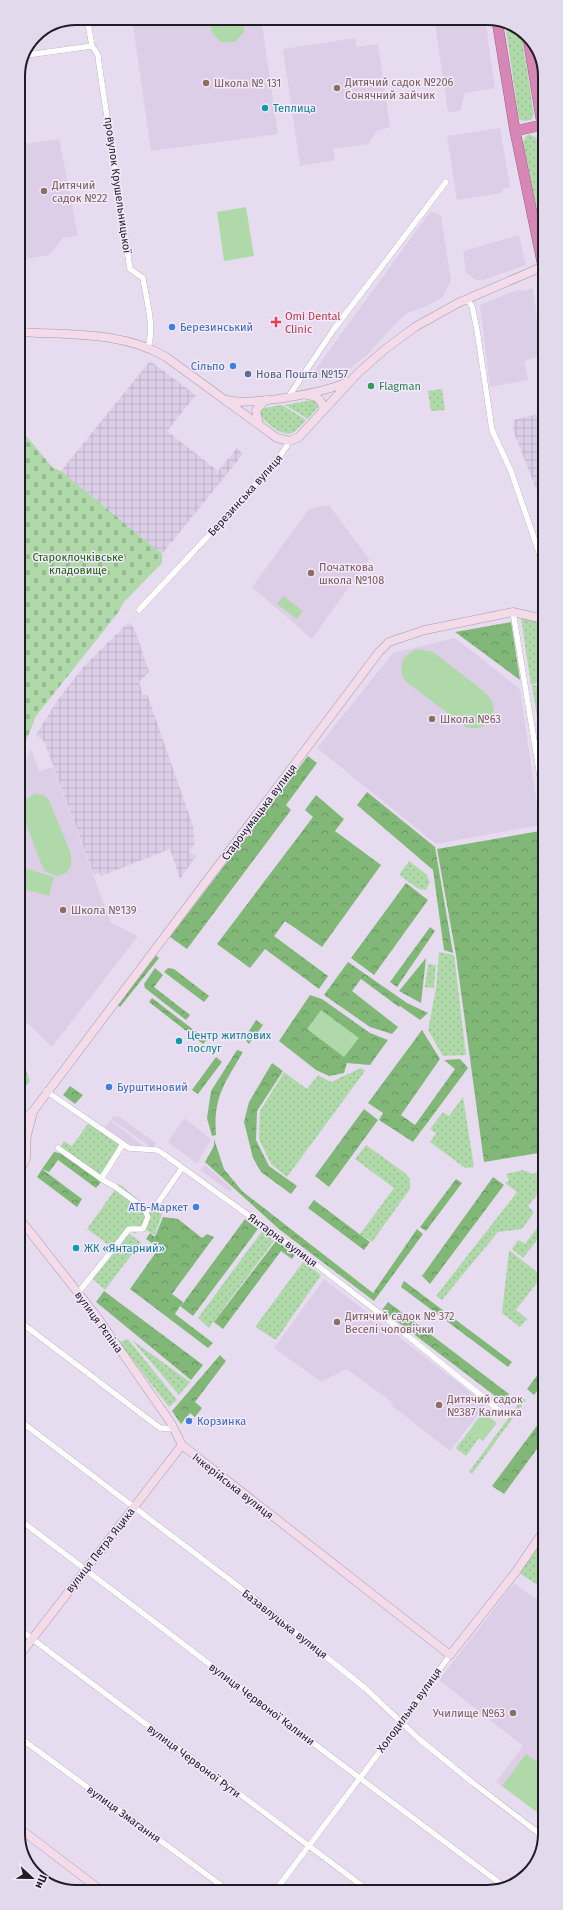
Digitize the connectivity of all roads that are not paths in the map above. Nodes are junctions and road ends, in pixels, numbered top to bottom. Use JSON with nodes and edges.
{"nodes":[{"id":1,"x":88,"y":25,"type":"edge"},
{"id":2,"x":498,"y":26,"type":"edge"},
{"id":3,"x":92,"y":46,"type":"junction"},
{"id":4,"x":530,"y":49,"type":"edge"},
{"id":5,"x":30,"y":55,"type":"edge"},
{"id":6,"x":538,"y":100,"type":"edge"},
{"id":7,"x":538,"y":126,"type":"edge"},
{"id":8,"x":515,"y":130,"type":"junction"},
{"id":9,"x":446,"y":182,"type":"dead end"},
{"id":10,"x":538,"y":239,"type":"edge"},
{"id":11,"x":538,"y":270,"type":"edge"},
{"id":12,"x":467,"y":299,"type":"junction"},
{"id":13,"x":25,"y":332,"type":"edge"},
{"id":14,"x":148,"y":347,"type":"junction"},
{"id":15,"x":350,"y":381,"type":"junction"},
{"id":16,"x":307,"y":394,"type":"junction"},
{"id":17,"x":289,"y":396,"type":"junction"},
{"id":18,"x":223,"y":399,"type":"junction"},
{"id":19,"x":265,"y":400,"type":"junction"},
{"id":20,"x":324,"y":410,"type":"junction"},
{"id":21,"x":259,"y":425,"type":"junction"},
{"id":22,"x":290,"y":441,"type":"junction"},
{"id":23,"x":538,"y":550,"type":"edge"},
{"id":24,"x":139,"y":610,"type":"dead end"},
{"id":25,"x":513,"y":612,"type":"junction"},
{"id":26,"x":538,"y":618,"type":"edge"},
{"id":27,"x":538,"y":764,"type":"edge"},
{"id":28,"x":46,"y":1091,"type":"junction"},
{"id":29,"x":34,"y":1110,"type":"junction"},
{"id":30,"x":25,"y":1118,"type":"edge"},
{"id":31,"x":123,"y":1144,"type":"junction"},
{"id":32,"x":26,"y":1147,"type":"joint"},
{"id":33,"x":58,"y":1148,"type":"dead end"},
{"id":34,"x":25,"y":1160,"type":"edge"},
{"id":35,"x":182,"y":1168,"type":"junction"},
{"id":36,"x":101,"y":1179,"type":"junction"},
{"id":37,"x":144,"y":1208,"type":"junction"},
{"id":38,"x":25,"y":1226,"type":"edge"},
{"id":39,"x":78,"y":1293,"type":"junction"},
{"id":40,"x":25,"y":1326,"type":"edge"},
{"id":41,"x":506,"y":1416,"type":"dead end"},
{"id":42,"x":25,"y":1425,"type":"edge"},
{"id":43,"x":175,"y":1430,"type":"junction"},
{"id":44,"x":182,"y":1445,"type":"junction"},
{"id":45,"x":133,"y":1507,"type":"junction"},
{"id":46,"x":25,"y":1523,"type":"edge"},
{"id":47,"x":538,"y":1540,"type":"edge"},
{"id":48,"x":85,"y":1568,"type":"junction"},
{"id":49,"x":25,"y":1633,"type":"edge"},
{"id":50,"x":32,"y":1638,"type":"junction"},
{"id":51,"x":25,"y":1648,"type":"edge"},
{"id":52,"x":450,"y":1655,"type":"junction"},
{"id":53,"x":402,"y":1722,"type":"junction"},
{"id":54,"x":25,"y":1741,"type":"edge"},
{"id":55,"x":360,"y":1778,"type":"junction"},
{"id":56,"x":538,"y":1832,"type":"edge"},
{"id":57,"x":25,"y":1833,"type":"edge"},
{"id":58,"x":309,"y":1846,"type":"junction"},
{"id":59,"x":500,"y":1883,"type":"edge"},
{"id":60,"x":94,"y":1885,"type":"edge"},
{"id":61,"x":220,"y":1885,"type":"edge"},
{"id":62,"x":280,"y":1885,"type":"edge"},
{"id":63,"x":361,"y":1885,"type":"edge"}],
"edges":[{"from":1,"to":3,"type":"street","name":"провулок Крушельницької"},
{"from":2,"to":8,"type":"highway"},
{"from":3,"to":5,"type":"street"},
{"from":3,"to":14,"type":"street","name":"провулок Крушельницької"},
{"from":4,"to":6,"type":"highway"},
{"from":7,"to":8,"type":"highway"},
{"from":8,"to":10,"type":"highway"},
{"from":9,"to":17,"type":"street"},
{"from":11,"to":12,"type":"street","name":"Березинська вулиця"},
{"from":12,"to":15,"type":"street","name":"Березинська вулиця"},
{"from":12,"to":23,"type":"street"},
{"from":13,"to":14,"type":"street"},
{"from":14,"to":18,"type":"street"},
{"from":15,"to":16,"type":"street","name":"Березинська вулиця"},
{"from":15,"to":20,"type":"street","name":"Березинська вулиця"},
{"from":16,"to":17,"type":"street"},
{"from":16,"to":20,"type":"street"},
{"from":17,"to":19,"type":"street"},
{"from":18,"to":19,"type":"street"},
{"from":18,"to":21,"type":"street"},
{"from":19,"to":21,"type":"street"},
{"from":20,"to":22,"type":"street","name":"Березинська вулиця"},
{"from":21,"to":22,"type":"street"},
{"from":22,"to":24,"type":"street","name":"Березинська вулиця"},
{"from":25,"to":26,"type":"street","name":"Старочумацька вулиця"},
{"from":25,"to":27,"type":"street"},
{"from":25,"to":28,"type":"street","name":"Старочумацька вулиця"},
{"from":28,"to":29,"type":"street","name":"Старочумацька вулиця"},
{"from":28,"to":31,"type":"street","name":"Янтарна вулиця"},
{"from":29,"to":30,"type":"street","name":"Старочумацька вулиця"},
{"from":29,"to":32,"type":"street","name":"Старочумацька вулиця"},
{"from":31,"to":35,"type":"street","name":"Янтарна вулиця"},
{"from":31,"to":36,"type":"street"},
{"from":32,"to":34,"type":"street","name":"Старочумацька вулиця"},
{"from":33,"to":36,"type":"street"},
{"from":35,"to":37,"type":"street"},
{"from":35,"to":41,"type":"street","name":"Янтарна вулиця"},
{"from":36,"to":37,"type":"street"},
{"from":37,"to":39,"type":"street"},
{"from":38,"to":39,"type":"street","name":"вулиця Рєпіна"},
{"from":39,"to":43,"type":"street","name":"вулиця Рєпіна"},
{"from":40,"to":43,"type":"street"},
{"from":42,"to":45,"type":"street","name":"Базавлуцька вулиця"},
{"from":43,"to":44,"type":"street","name":"Ічкерійська вулиця"},
{"from":44,"to":45,"type":"street","name":"вулиця Петра Яцика"},
{"from":44,"to":52,"type":"street","name":"Ічкерійська вулиця"},
{"from":45,"to":48,"type":"street","name":"вулиця Петра Яцика"},
{"from":45,"to":53,"type":"street","name":"Базавлуцька вулиця"},
{"from":46,"to":48,"type":"street","name":"вулиця Червоної Калини"},
{"from":47,"to":52,"type":"street","name":"Холодильна вулиця"},
{"from":48,"to":50,"type":"street","name":"вулиця Петра Яцика"},
{"from":48,"to":55,"type":"street","name":"вулиця Червоної Калини"},
{"from":49,"to":50,"type":"street","name":"вулиця Червоної Рути"},
{"from":50,"to":51,"type":"street","name":"вулиця Петра Яцика"},
{"from":50,"to":58,"type":"street","name":"вулиця Червоної Рути"},
{"from":52,"to":53,"type":"street","name":"Холодильна вулиця"},
{"from":53,"to":55,"type":"street","name":"Холодильна вулиця"},
{"from":53,"to":56,"type":"street","name":"Базавлуцька вулиця"},
{"from":54,"to":61,"type":"street","name":"вулиця Змагання"},
{"from":55,"to":58,"type":"street","name":"Холодильна вулиця"},
{"from":55,"to":59,"type":"street","name":"вулиця Червоної Калини"},
{"from":57,"to":60,"type":"street"},
{"from":58,"to":62,"type":"street","name":"Холодильна вулиця"},
{"from":58,"to":63,"type":"street","name":"вулиця Червоної Рути"}]}
